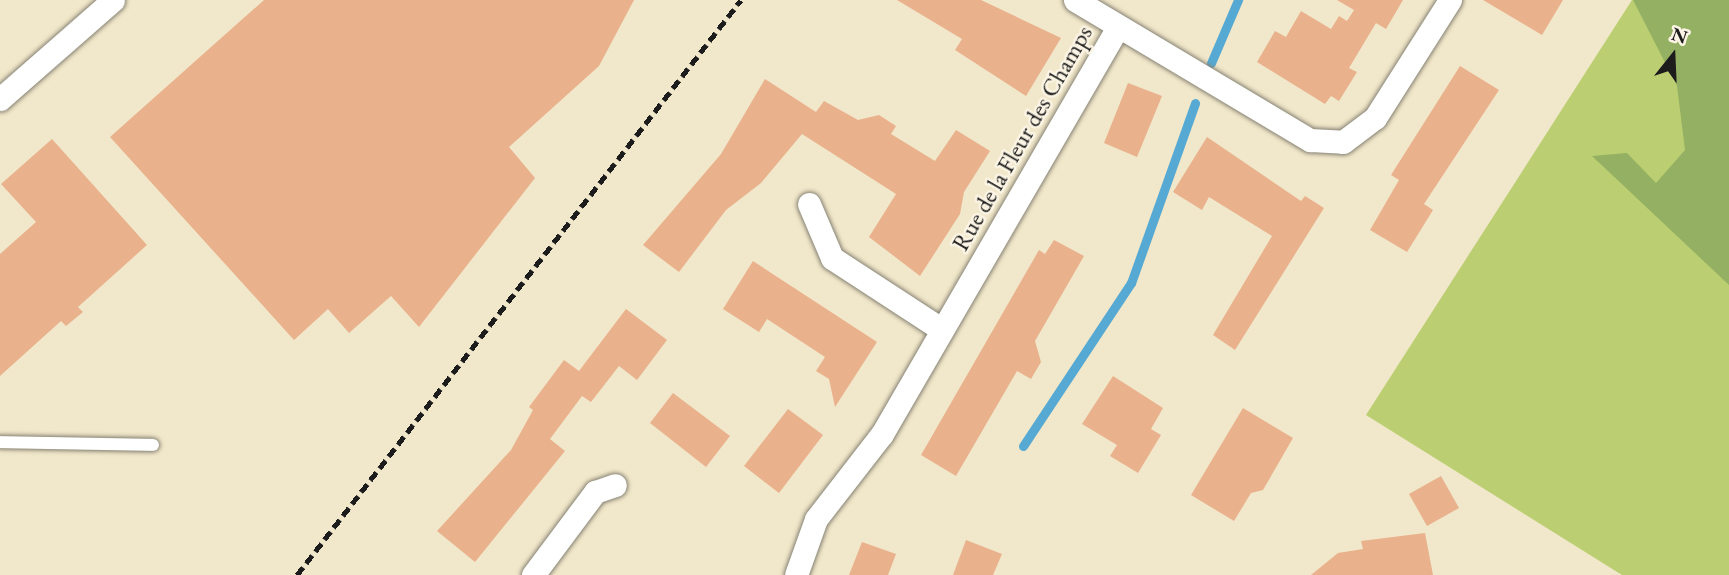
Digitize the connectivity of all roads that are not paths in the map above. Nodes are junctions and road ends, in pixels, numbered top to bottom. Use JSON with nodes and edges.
{"nodes":[{"id":1,"x":113,"y":0,"type":"edge"},
{"id":2,"x":1075,"y":0,"type":"edge"},
{"id":3,"x":1450,"y":0,"type":"edge"},
{"id":4,"x":1116,"y":30,"type":"junction"},
{"id":5,"x":0,"y":99,"type":"edge"},
{"id":6,"x":810,"y":204,"type":"dead end"},
{"id":7,"x":941,"y":329,"type":"junction"},
{"id":8,"x":0,"y":442,"type":"edge"},
{"id":9,"x":153,"y":445,"type":"dead end"},
{"id":10,"x":615,"y":485,"type":"dead end"},
{"id":11,"x":533,"y":575,"type":"edge"},
{"id":12,"x":796,"y":575,"type":"edge"}],
"edges":[{"from":1,"to":5,"type":"street"},
{"from":2,"to":4,"type":"street"},
{"from":3,"to":4,"type":"street","name":"Rue de la Fleur des Champs"},
{"from":4,"to":7,"type":"street","name":"Rue de la Fleur des Champs"},
{"from":6,"to":7,"type":"street"},
{"from":7,"to":12,"type":"street","name":"Rue de la Fleur des Champs"},
{"from":8,"to":9,"type":"lane"},
{"from":10,"to":11,"type":"street"}]}
